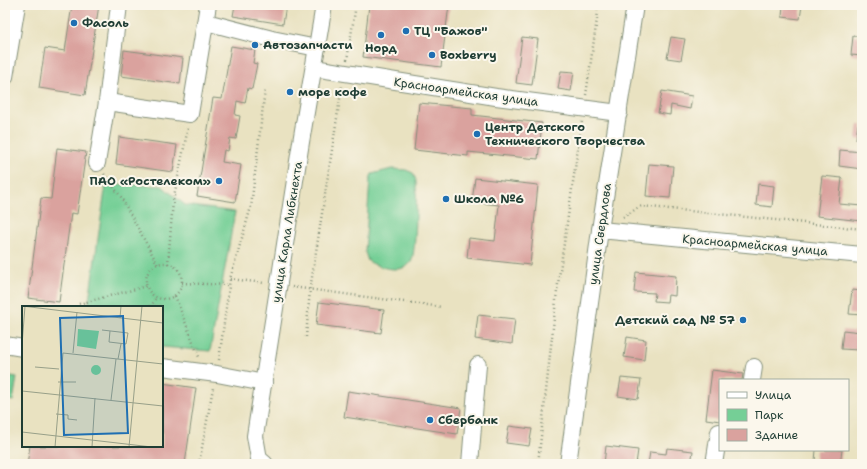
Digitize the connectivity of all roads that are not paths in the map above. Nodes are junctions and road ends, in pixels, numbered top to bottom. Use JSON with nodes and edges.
{"nodes":[{"id":1,"x":17,"y":5,"type":"edge"},
{"id":2,"x":119,"y":5,"type":"edge"},
{"id":3,"x":208,"y":5,"type":"edge"},
{"id":4,"x":324,"y":5,"type":"edge"},
{"id":5,"x":635,"y":5,"type":"edge"},
{"id":6,"x":206,"y":22,"type":"junction"},
{"id":7,"x":10,"y":27,"type":"edge"},
{"id":8,"x":318,"y":48,"type":"junction"},
{"id":9,"x":314,"y":68,"type":"junction"},
{"id":10,"x":6,"y":70,"type":"edge"},
{"id":11,"x":107,"y":102,"type":"junction"},
{"id":12,"x":619,"y":113,"type":"junction"},
{"id":13,"x":97,"y":163,"type":"road end"},
{"id":14,"x":600,"y":230,"type":"junction"},
{"id":15,"x":862,"y":255,"type":"edge"},
{"id":16,"x":5,"y":345,"type":"edge"},
{"id":17,"x":22,"y":348,"type":"edge"},
{"id":18,"x":478,"y":365,"type":"dead end"},
{"id":19,"x":163,"y":367,"type":"edge"},
{"id":20,"x":264,"y":383,"type":"junction"},
{"id":21,"x":719,"y":432,"type":"edge"},
{"id":22,"x":262,"y":461,"type":"edge"},
{"id":23,"x":470,"y":464,"type":"edge"},
{"id":24,"x":568,"y":464,"type":"edge"},
{"id":25,"x":714,"y":464,"type":"edge"}],
"edges":[{"from":1,"to":7,"type":"street"},
{"from":2,"to":11,"type":"street"},
{"from":3,"to":6,"type":"street"},
{"from":4,"to":8,"type":"street","name":"улица Карла Либкнехта"},
{"from":5,"to":12,"type":"street","name":"улица Свердлова"},
{"from":6,"to":8,"type":"street"},
{"from":6,"to":11,"type":"street"},
{"from":7,"to":10,"type":"street"},
{"from":8,"to":9,"type":"street","name":"улица Карла Либкнехта"},
{"from":9,"to":12,"type":"street","name":"Красноармейская улица"},
{"from":9,"to":20,"type":"street","name":"улица Карла Либкнехта"},
{"from":11,"to":13,"type":"street"},
{"from":12,"to":14,"type":"street","name":"улица Свердлова"},
{"from":14,"to":15,"type":"street","name":"Красноармейская улица"},
{"from":14,"to":24,"type":"street","name":"улица Свердлова"},
{"from":16,"to":17,"type":"street"},
{"from":18,"to":23,"type":"street"},
{"from":19,"to":20,"type":"street"},
{"from":20,"to":22,"type":"street","name":"улица Карла Либкнехта"},
{"from":21,"to":25,"type":"street"}]}
